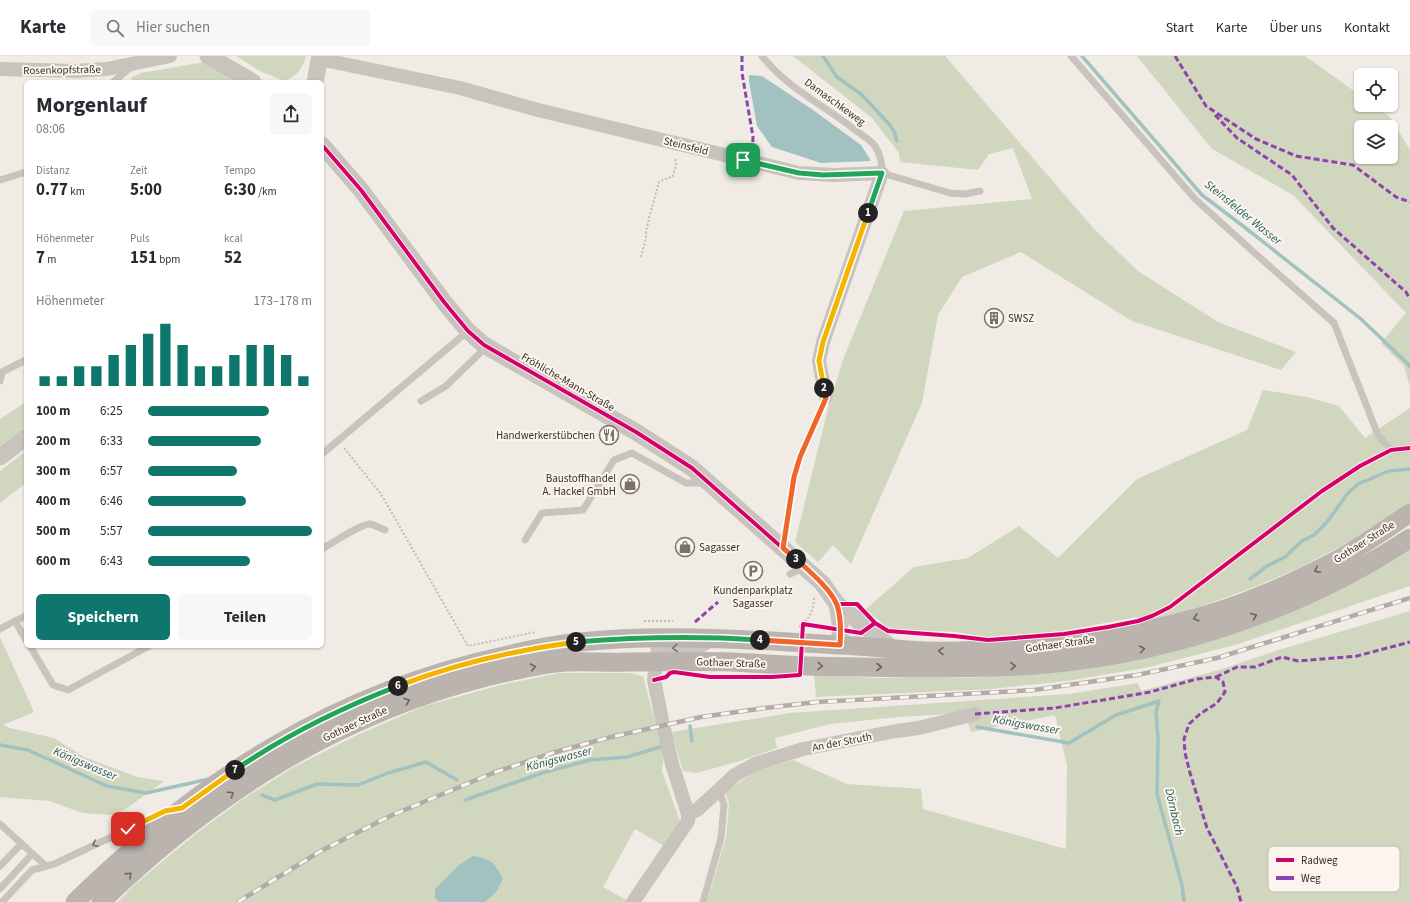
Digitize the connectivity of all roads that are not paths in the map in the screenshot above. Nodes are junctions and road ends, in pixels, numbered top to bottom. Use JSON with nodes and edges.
{"nodes":[{"id":1,"x":170,"y":56,"type":"edge"},
{"id":2,"x":208,"y":56,"type":"edge"},
{"id":3,"x":762,"y":56,"type":"edge"},
{"id":4,"x":1071,"y":56,"type":"edge"},
{"id":5,"x":320,"y":57,"type":"edge"},
{"id":6,"x":134,"y":64,"type":"junction"},
{"id":7,"x":0,"y":70,"type":"edge"},
{"id":8,"x":115,"y":80,"type":"edge"},
{"id":9,"x":250,"y":80,"type":"edge"},
{"id":10,"x":315,"y":80,"type":"edge"},
{"id":11,"x":324,"y":147,"type":"edge"},
{"id":12,"x":24,"y":173,"type":"edge"},
{"id":13,"x":882,"y":173,"type":"junction"},
{"id":14,"x":0,"y":180,"type":"edge"},
{"id":15,"x":980,"y":191,"type":"dead end"},
{"id":16,"x":468,"y":331,"type":"junction"},
{"id":17,"x":479,"y":354,"type":"dead end"},
{"id":18,"x":24,"y":361,"type":"edge"},
{"id":19,"x":0,"y":381,"type":"edge"},
{"id":20,"x":826,"y":398,"type":"dead end"},
{"id":21,"x":421,"y":401,"type":"dead end"},
{"id":22,"x":24,"y":438,"type":"edge"},
{"id":23,"x":1410,"y":448,"type":"edge"},
{"id":24,"x":324,"y":452,"type":"edge"},
{"id":25,"x":0,"y":457,"type":"edge"},
{"id":26,"x":709,"y":482,"type":"junction"},
{"id":27,"x":1410,"y":513,"type":"edge"},
{"id":28,"x":385,"y":530,"type":"dead end"},
{"id":29,"x":1410,"y":538,"type":"edge"},
{"id":30,"x":525,"y":540,"type":"dead end"},
{"id":31,"x":324,"y":548,"type":"edge"},
{"id":32,"x":837,"y":604,"type":"junction"},
{"id":33,"x":24,"y":617,"type":"edge"},
{"id":34,"x":15,"y":621,"type":"junction"},
{"id":35,"x":0,"y":628,"type":"edge"},
{"id":36,"x":24,"y":637,"type":"edge"},
{"id":37,"x":840,"y":645,"type":"junction"},
{"id":38,"x":31,"y":648,"type":"edge"},
{"id":39,"x":144,"y":648,"type":"edge"},
{"id":40,"x":893,"y":648,"type":"junction"},
{"id":41,"x":658,"y":649,"type":"junction"},
{"id":42,"x":840,"y":667,"type":"junction"},
{"id":43,"x":975,"y":714,"type":"dead end"},
{"id":44,"x":719,"y":790,"type":"junction"},
{"id":45,"x":182,"y":808,"type":"junction"},
{"id":46,"x":688,"y":814,"type":"junction"},
{"id":47,"x":0,"y":824,"type":"edge"},
{"id":48,"x":21,"y":844,"type":"junction"},
{"id":49,"x":32,"y":854,"type":"junction"},
{"id":50,"x":0,"y":866,"type":"edge"},
{"id":51,"x":46,"y":866,"type":"junction"},
{"id":52,"x":0,"y":889,"type":"edge"},
{"id":53,"x":2,"y":902,"type":"edge"},
{"id":54,"x":75,"y":902,"type":"edge"},
{"id":55,"x":101,"y":902,"type":"edge"},
{"id":56,"x":633,"y":902,"type":"edge"},
{"id":57,"x":703,"y":902,"type":"edge"}],
"edges":[{"from":1,"to":6,"type":"street","name":"Rosenkopfstraße"},
{"from":2,"to":9,"type":"street"},
{"from":3,"to":13,"type":"lane","name":"Damaschkeweg"},
{"from":4,"to":23,"type":"lane"},
{"from":5,"to":10,"type":"street"},
{"from":5,"to":13,"type":"street","name":"Steinsfeld"},
{"from":6,"to":7,"type":"street","name":"Rosenkopfstraße"},
{"from":6,"to":8,"type":"lane"},
{"from":11,"to":16,"type":"street","name":"Fröhliche-Mann-Straße"},
{"from":12,"to":14,"type":"lane"},
{"from":13,"to":15,"type":"lane"},
{"from":13,"to":20,"type":"street"},
{"from":16,"to":24,"type":"lane"},
{"from":16,"to":26,"type":"street","name":"Fröhliche-Mann-Straße"},
{"from":17,"to":21,"type":"lane"},
{"from":18,"to":19,"type":"lane"},
{"from":22,"to":25,"type":"street"},
{"from":26,"to":30,"type":"lane"},
{"from":26,"to":32,"type":"street","name":"Fröhliche-Mann-Straße"},
{"from":27,"to":40,"type":"main road","name":"Gothaer Straße","one_way":true},
{"from":28,"to":31,"type":"lane"},
{"from":42,"to":29,"type":"main road","name":"Gothaer Straße","one_way":true},
{"from":32,"to":37,"type":"street","name":"Fröhliche-Mann-Straße"},
{"from":32,"to":40,"type":"street"},
{"from":33,"to":34,"type":"lane"},
{"from":34,"to":35,"type":"lane"},
{"from":34,"to":36,"type":"lane"},
{"from":37,"to":40,"type":"main road","name":"Gothaer Straße"},
{"from":37,"to":41,"type":"main road","name":"Gothaer Straße","one_way":true},
{"from":37,"to":42,"type":"street","name":"Fröhliche-Mann-Straße"},
{"from":38,"to":39,"type":"lane"},
{"from":41,"to":42,"type":"main road","name":"Gothaer Straße","one_way":true},
{"from":41,"to":45,"type":"main road","name":"Gothaer Straße"},
{"from":41,"to":46,"type":"street"},
{"from":55,"to":41,"type":"main road","name":"Gothaer Straße","one_way":true},
{"from":43,"to":44,"type":"street","name":"An der Struth"},
{"from":44,"to":46,"type":"street","name":"An der Struth"},
{"from":44,"to":57,"type":"lane"},
{"from":45,"to":51,"type":"lane","one_way":true},
{"from":45,"to":54,"type":"main road","name":"Gothaer Straße"},
{"from":46,"to":56,"type":"street"},
{"from":47,"to":48,"type":"lane"},
{"from":48,"to":49,"type":"lane"},
{"from":48,"to":50,"type":"lane"},
{"from":49,"to":51,"type":"lane"},
{"from":49,"to":52,"type":"lane"},
{"from":51,"to":53,"type":"lane"}]}
